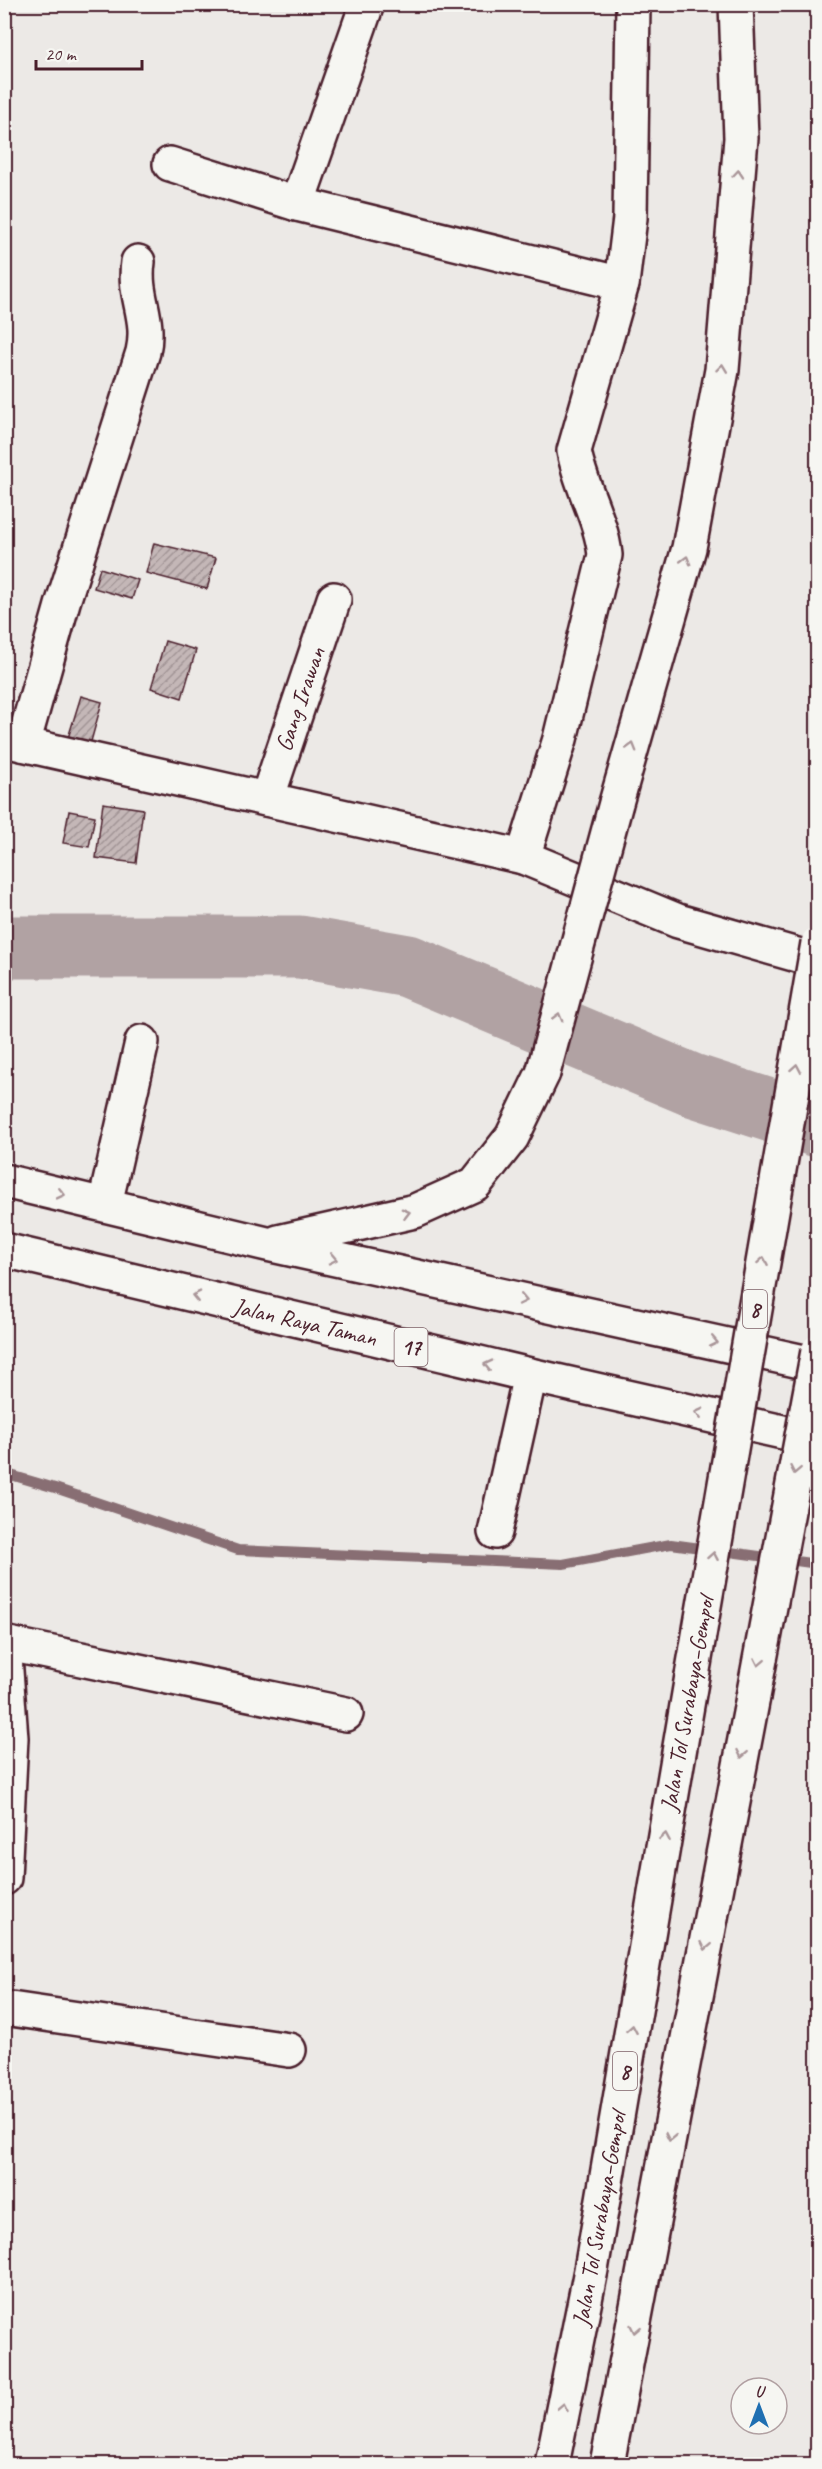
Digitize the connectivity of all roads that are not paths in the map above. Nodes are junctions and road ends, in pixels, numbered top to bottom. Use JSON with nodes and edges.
{"nodes":[{"id":1,"x":367,"y":4,"type":"edge"},
{"id":2,"x":633,"y":4,"type":"edge"},
{"id":3,"x":736,"y":4,"type":"edge"},
{"id":4,"x":170,"y":164,"type":"dead end"},
{"id":5,"x":297,"y":204,"type":"junction"},
{"id":6,"x":138,"y":262,"type":"dead end"},
{"id":7,"x":622,"y":284,"type":"junction"},
{"id":8,"x":334,"y":600,"type":"dead end"},
{"id":9,"x":14,"y":742,"type":"edge"},
{"id":10,"x":267,"y":799,"type":"junction"},
{"id":11,"x":523,"y":857,"type":"junction"},
{"id":12,"x":818,"y":943,"type":"edge"},
{"id":13,"x":818,"y":961,"type":"edge"},
{"id":14,"x":142,"y":1042,"type":"dead end"},
{"id":15,"x":4,"y":1180,"type":"edge"},
{"id":16,"x":105,"y":1204,"type":"junction"},
{"id":17,"x":267,"y":1244,"type":"junction"},
{"id":18,"x":4,"y":1250,"type":"edge"},
{"id":19,"x":818,"y":1351,"type":"edge"},
{"id":20,"x":818,"y":1365,"type":"edge"},
{"id":21,"x":530,"y":1375,"type":"junction"},
{"id":22,"x":818,"y":1440,"type":"edge"},
{"id":23,"x":495,"y":1532,"type":"dead end"},
{"id":24,"x":4,"y":1643,"type":"edge"},
{"id":25,"x":346,"y":1714,"type":"dead end"},
{"id":26,"x":5,"y":1857,"type":"edge"},
{"id":27,"x":4,"y":2008,"type":"edge"},
{"id":28,"x":290,"y":2050,"type":"dead end"},
{"id":29,"x":552,"y":2464,"type":"edge"},
{"id":30,"x":607,"y":2464,"type":"edge"}],
"edges":[{"from":1,"to":5,"type":"main road"},
{"from":2,"to":7,"type":"main road"},
{"from":17,"to":3,"type":"main road","one_way":true,"bridge":true},
{"from":4,"to":5,"type":"main road"},
{"from":5,"to":7,"type":"main road"},
{"from":6,"to":9,"type":"main road"},
{"from":7,"to":11,"type":"main road"},
{"from":8,"to":10,"type":"main road","name":"Gang Irawan"},
{"from":9,"to":10,"type":"main road"},
{"from":10,"to":11,"type":"main road"},
{"from":11,"to":13,"type":"main road"},
{"from":29,"to":12,"type":"main road","name":"Jalan Tol Surabaya–Gempol","number":"8","one_way":true,"bridge":true},
{"from":14,"to":16,"type":"main road"},
{"from":15,"to":16,"type":"main road","one_way":true},
{"from":16,"to":17,"type":"main road"},
{"from":17,"to":20,"type":"main road","one_way":true},
{"from":21,"to":18,"type":"main road","name":"Jalan Raya Taman","number":"17","one_way":true},
{"from":19,"to":30,"type":"main road","one_way":true,"bridge":true},
{"from":22,"to":21,"type":"main road","name":"Jalan Raya Taman","number":"17","one_way":true},
{"from":21,"to":23,"type":"main road"},
{"from":24,"to":25,"type":"main road"},
{"from":24,"to":26,"type":"main road"},
{"from":27,"to":28,"type":"main road"}]}
